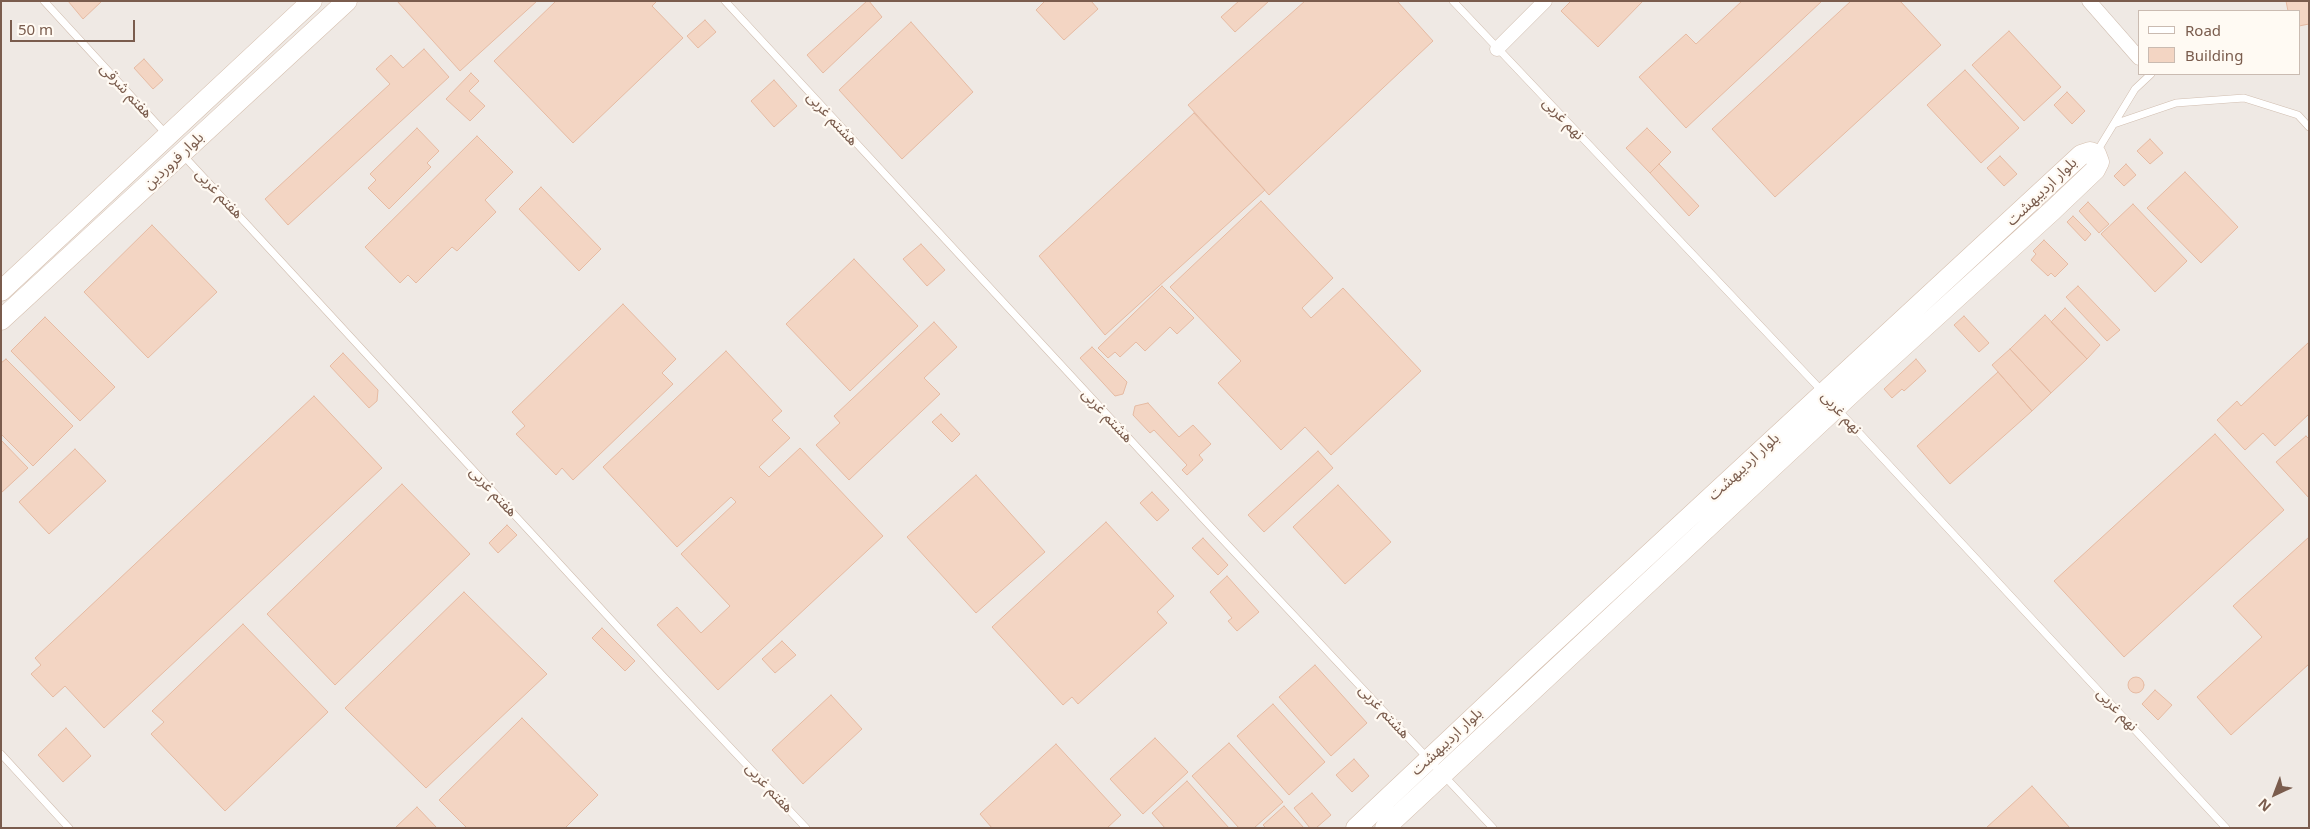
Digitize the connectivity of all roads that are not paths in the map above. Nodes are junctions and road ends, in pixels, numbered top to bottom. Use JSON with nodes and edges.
{"nodes":[{"id":1,"x":44,"y":1,"type":"edge"},
{"id":2,"x":312,"y":1,"type":"edge"},
{"id":3,"x":346,"y":1,"type":"edge"},
{"id":4,"x":724,"y":1,"type":"edge"},
{"id":5,"x":1453,"y":1,"type":"edge"},
{"id":6,"x":1545,"y":1,"type":"edge"},
{"id":7,"x":2088,"y":1,"type":"edge"},
{"id":8,"x":1497,"y":50,"type":"junction"},
{"id":9,"x":2138,"y":57,"type":"edge"},
{"id":10,"x":2150,"y":75,"type":"edge"},
{"id":11,"x":2114,"y":124,"type":"junction"},
{"id":12,"x":2309,"y":127,"type":"edge"},
{"id":13,"x":168,"y":136,"type":"junction"},
{"id":14,"x":182,"y":154,"type":"junction"},
{"id":15,"x":2096,"y":154,"type":"joint"},
{"id":16,"x":1,"y":291,"type":"edge"},
{"id":17,"x":1,"y":320,"type":"edge"},
{"id":18,"x":1830,"y":401,"type":"junction"},
{"id":19,"x":1,"y":754,"type":"edge"},
{"id":20,"x":1435,"y":767,"type":"junction"},
{"id":21,"x":69,"y":828,"type":"edge"},
{"id":22,"x":806,"y":828,"type":"edge"},
{"id":23,"x":1356,"y":828,"type":"edge"},
{"id":24,"x":1385,"y":828,"type":"edge"},
{"id":25,"x":1493,"y":828,"type":"edge"},
{"id":26,"x":2226,"y":828,"type":"edge"}],
"edges":[{"from":1,"to":13,"type":"lane","name":"هفتم شرقی"},
{"from":2,"to":13,"type":"street","name":"بلوار فروردین"},
{"from":3,"to":14,"type":"street","name":"بلوار فروردین"},
{"from":4,"to":20,"type":"lane","name":"هشتم غربی"},
{"from":5,"to":8,"type":"lane","name":"نهم غربی"},
{"from":6,"to":8,"type":"street"},
{"from":7,"to":9,"type":"street"},
{"from":8,"to":18,"type":"lane","name":"نهم غربی"},
{"from":10,"to":11,"type":"lane"},
{"from":11,"to":12,"type":"lane"},
{"from":11,"to":15,"type":"lane"},
{"from":13,"to":14,"type":"street"},
{"from":13,"to":16,"type":"street","name":"بلوار فروردین"},
{"from":14,"to":17,"type":"street","name":"بلوار فروردین"},
{"from":14,"to":22,"type":"lane","name":"هفتم غربی"},
{"from":15,"to":18,"type":"street","name":"بلوار اردیبهشت"},
{"from":18,"to":20,"type":"street","name":"بلوار اردیبهشت"},
{"from":18,"to":26,"type":"lane","name":"نهم غربی"},
{"from":19,"to":21,"type":"lane"},
{"from":20,"to":23,"type":"street","name":"بلوار اردیبهشت"},
{"from":20,"to":24,"type":"street","name":"بلوار اردیبهشت"},
{"from":20,"to":25,"type":"lane","name":"هشتم غربی"}]}
